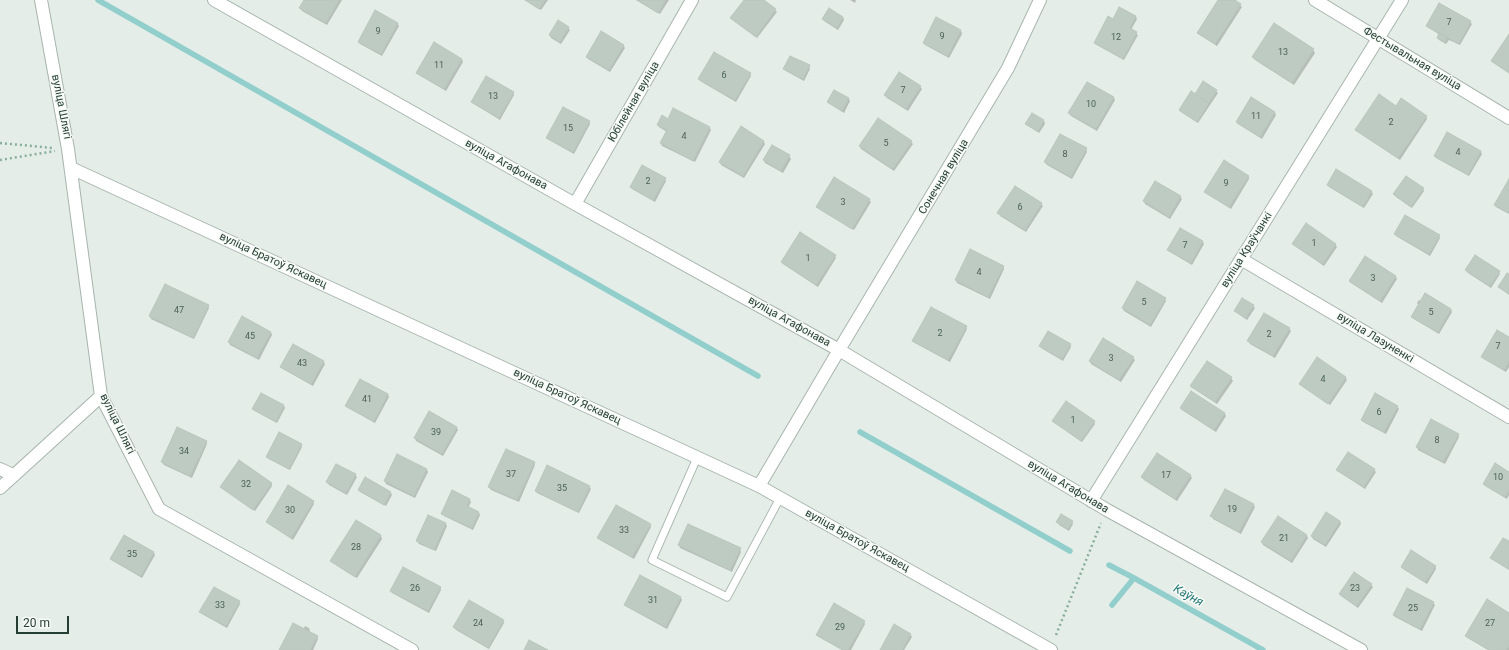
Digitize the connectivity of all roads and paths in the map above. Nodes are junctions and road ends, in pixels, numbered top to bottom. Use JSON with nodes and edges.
{"nodes":[{"id":1,"x":41,"y":0,"type":"edge"},
{"id":2,"x":214,"y":0,"type":"edge"},
{"id":3,"x":692,"y":0,"type":"edge"},
{"id":4,"x":1040,"y":0,"type":"edge"},
{"id":5,"x":1315,"y":0,"type":"edge"},
{"id":6,"x":1402,"y":0,"type":"edge"},
{"id":7,"x":1378,"y":39,"type":"junction"},
{"id":8,"x":1509,"y":118,"type":"edge"},
{"id":9,"x":0,"y":144,"type":"edge"},
{"id":10,"x":68,"y":149,"type":"junction"},
{"id":11,"x":0,"y":160,"type":"edge"},
{"id":12,"x":71,"y":168,"type":"junction"},
{"id":13,"x":575,"y":204,"type":"junction"},
{"id":14,"x":1242,"y":259,"type":"junction"},
{"id":15,"x":839,"y":350,"type":"junction"},
{"id":16,"x":101,"y":396,"type":"junction"},
{"id":17,"x":1509,"y":417,"type":"edge"},
{"id":18,"x":697,"y":458,"type":"junction"},
{"id":19,"x":0,"y":468,"type":"edge"},
{"id":20,"x":13,"y":475,"type":"junction"},
{"id":21,"x":759,"y":486,"type":"junction"},
{"id":22,"x":0,"y":488,"type":"edge"},
{"id":23,"x":780,"y":498,"type":"junction"},
{"id":24,"x":1091,"y":501,"type":"junction"},
{"id":25,"x":1107,"y":510,"type":"junction"},
{"id":26,"x":412,"y":650,"type":"edge"},
{"id":27,"x":1050,"y":650,"type":"edge"},
{"id":28,"x":1362,"y":650,"type":"edge"}],
"edges":[{"from":1,"to":10,"type":"street","name":"вуліца Шлягі"},
{"from":2,"to":13,"type":"street","name":"вуліца Агафонава"},
{"from":3,"to":13,"type":"street","name":"Юбілейная вуліца"},
{"from":4,"to":15,"type":"street","name":"Сонечная вуліца"},
{"from":5,"to":7,"type":"street","name":"Фестывальная вуліца"},
{"from":6,"to":7,"type":"street","name":"вуліца Краўчанкі"},
{"from":7,"to":8,"type":"street","name":"Фестывальная вуліца"},
{"from":7,"to":14,"type":"street","name":"вуліца Краўчанкі"},
{"from":9,"to":10,"type":"path"},
{"from":10,"to":11,"type":"path"},
{"from":10,"to":12,"type":"street","name":"вуліца Шлягі"},
{"from":12,"to":16,"type":"street","name":"вуліца Шлягі"},
{"from":12,"to":18,"type":"street","name":"вуліца Братоў Яскавец"},
{"from":13,"to":15,"type":"street","name":"вуліца Агафонава"},
{"from":14,"to":17,"type":"street","name":"вуліца Лазуненкі"},
{"from":14,"to":24,"type":"street","name":"вуліца Краўчанкі"},
{"from":15,"to":21,"type":"street","name":"Сонечная вуліца"},
{"from":15,"to":24,"type":"street","name":"вуліца Агафонава"},
{"from":16,"to":20,"type":"street"},
{"from":16,"to":26,"type":"street","name":"вуліца Шлягі"},
{"from":18,"to":21,"type":"street","name":"вуліца Братоў Яскавец"},
{"from":18,"to":23,"type":"lane"},
{"from":19,"to":20,"type":"street"},
{"from":20,"to":22,"type":"street"},
{"from":21,"to":23,"type":"street","name":"вуліца Братоў Яскавец"},
{"from":23,"to":27,"type":"street","name":"вуліца Братоў Яскавец"},
{"from":24,"to":25,"type":"street","name":"вуліца Агафонава"},
{"from":25,"to":27,"type":"path"},
{"from":25,"to":28,"type":"street","name":"вуліца Агафонава"}]}
